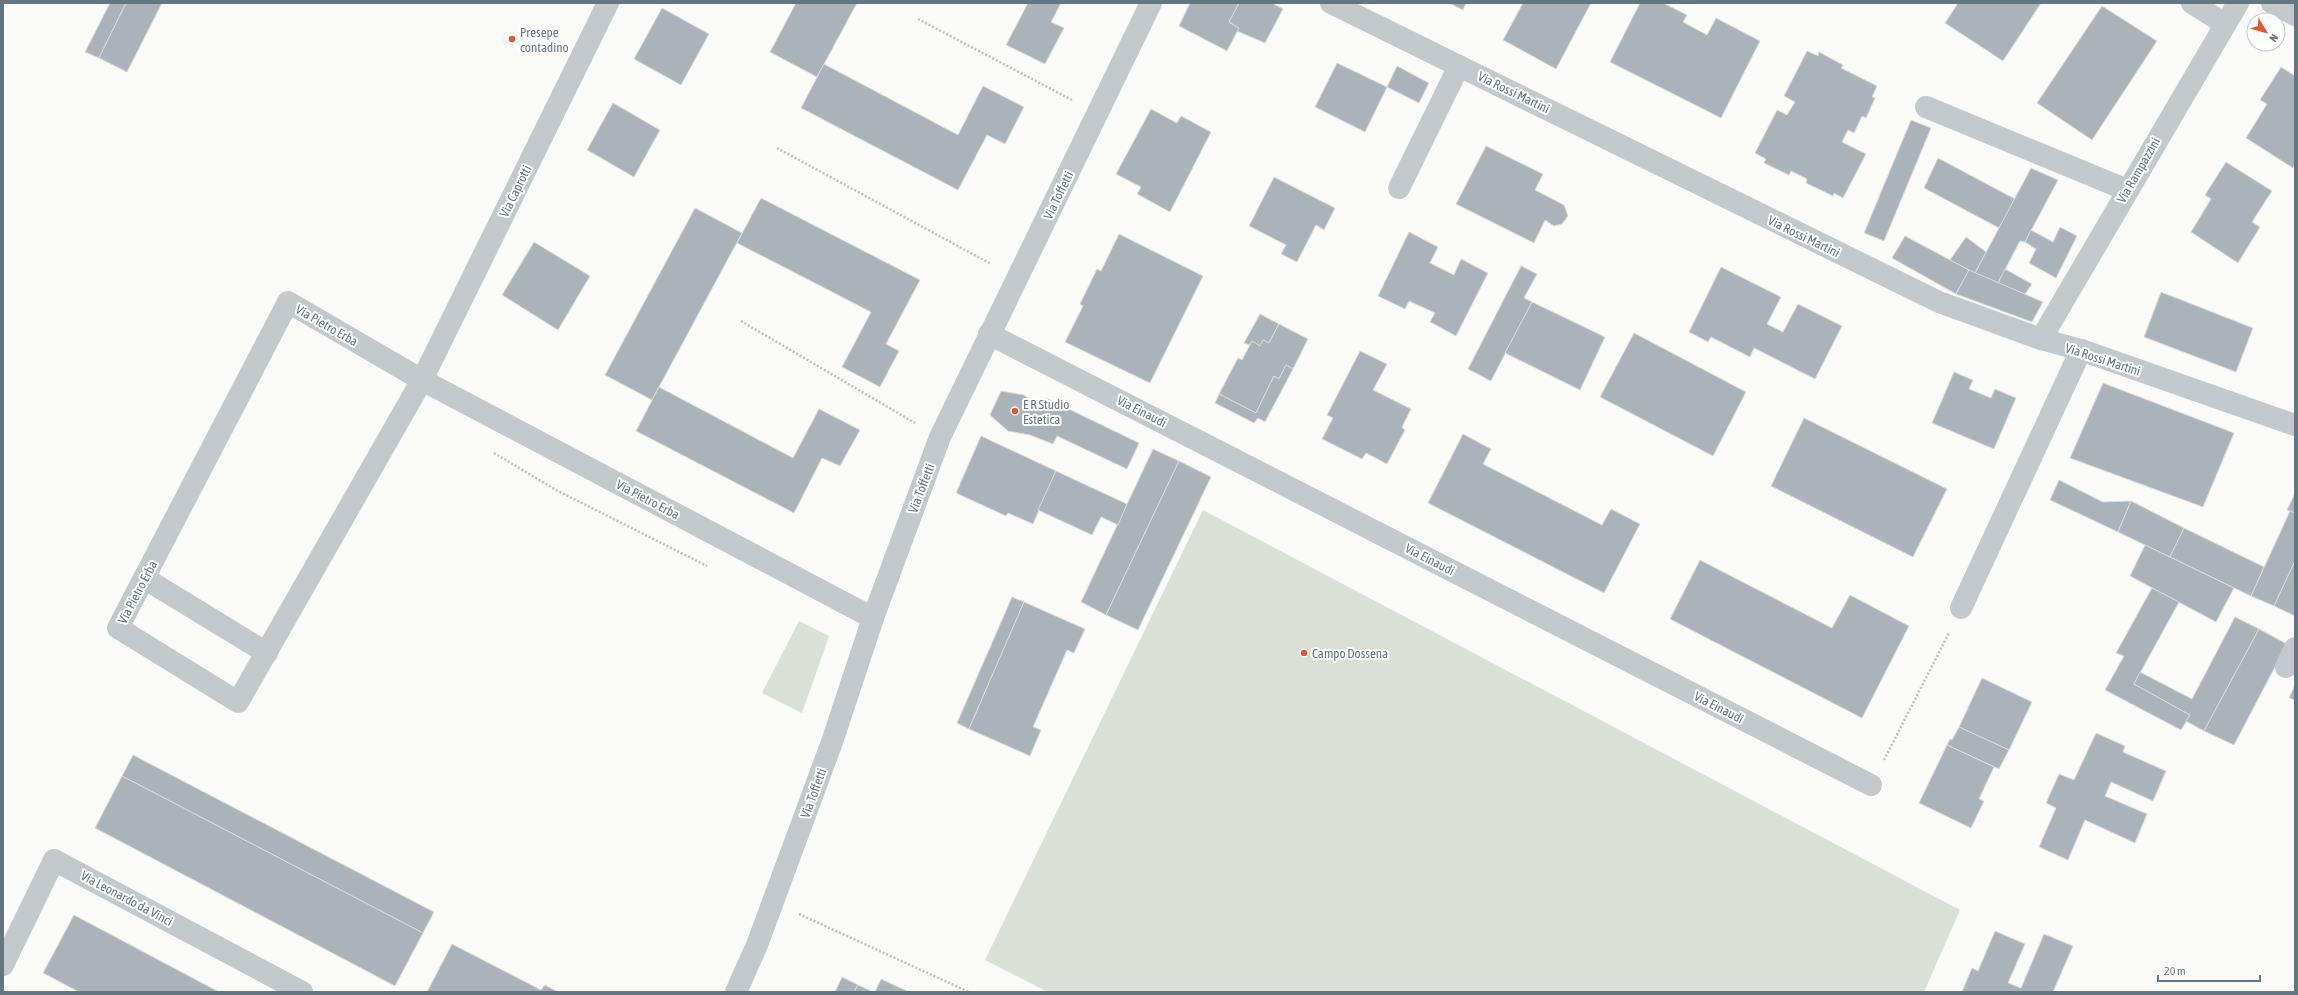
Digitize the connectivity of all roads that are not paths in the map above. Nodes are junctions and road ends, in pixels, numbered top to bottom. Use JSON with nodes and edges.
{"nodes":[{"id":1,"x":608,"y":3,"type":"edge"},
{"id":2,"x":1151,"y":3,"type":"edge"},
{"id":3,"x":1331,"y":3,"type":"edge"},
{"id":4,"x":2192,"y":3,"type":"edge"},
{"id":5,"x":2238,"y":3,"type":"edge"},
{"id":6,"x":2272,"y":3,"type":"edge"},
{"id":7,"x":2295,"y":15,"type":"edge"},
{"id":8,"x":2225,"y":24,"type":"junction"},
{"id":9,"x":1459,"y":66,"type":"junction"},
{"id":10,"x":1926,"y":107,"type":"dead end"},
{"id":11,"x":1399,"y":188,"type":"dead end"},
{"id":12,"x":2127,"y":190,"type":"junction"},
{"id":13,"x":989,"y":334,"type":"junction"},
{"id":14,"x":2041,"y":339,"type":"junction"},
{"id":15,"x":2081,"y":350,"type":"junction"},
{"id":16,"x":422,"y":380,"type":"junction"},
{"id":17,"x":2295,"y":425,"type":"edge"},
{"id":18,"x":144,"y":578,"type":"junction"},
{"id":19,"x":1961,"y":608,"type":"road end"},
{"id":20,"x":873,"y":618,"type":"junction"},
{"id":21,"x":267,"y":654,"type":"junction"},
{"id":22,"x":1871,"y":786,"type":"road end"},
{"id":23,"x":3,"y":965,"type":"edge"},
{"id":24,"x":302,"y":992,"type":"edge"},
{"id":25,"x":736,"y":992,"type":"edge"}],
"edges":[{"from":1,"to":16,"type":"street","name":"Via Caprotti"},
{"from":2,"to":13,"type":"street","name":"Via Toffetti"},
{"from":3,"to":9,"type":"street","name":"Via Rossi Martini"},
{"from":4,"to":8,"type":"street"},
{"from":5,"to":8,"type":"street","name":"Via Rampazzini"},
{"from":6,"to":7,"type":"street"},
{"from":8,"to":12,"type":"street","name":"Via Rampazzini"},
{"from":9,"to":11,"type":"street"},
{"from":9,"to":14,"type":"street","name":"Via Rossi Martini"},
{"from":10,"to":12,"type":"street"},
{"from":12,"to":14,"type":"street","name":"Via Rampazzini"},
{"from":13,"to":20,"type":"street","name":"Via Toffetti"},
{"from":13,"to":22,"type":"street","name":"Via Einaudi"},
{"from":14,"to":15,"type":"street","name":"Via Rossi Martini"},
{"from":15,"to":17,"type":"street","name":"Via Rossi Martini"},
{"from":15,"to":19,"type":"street"},
{"from":16,"to":18,"type":"street","name":"Via Pietro Erba"},
{"from":16,"to":20,"type":"street","name":"Via Pietro Erba"},
{"from":16,"to":21,"type":"street","name":"Via Pietro Erba"},
{"from":18,"to":21,"type":"street"},
{"from":18,"to":21,"type":"street","name":"Via Pietro Erba"},
{"from":20,"to":25,"type":"street","name":"Via Toffetti"},
{"from":23,"to":24,"type":"street","name":"Via Leonardo da Vinci"}]}
